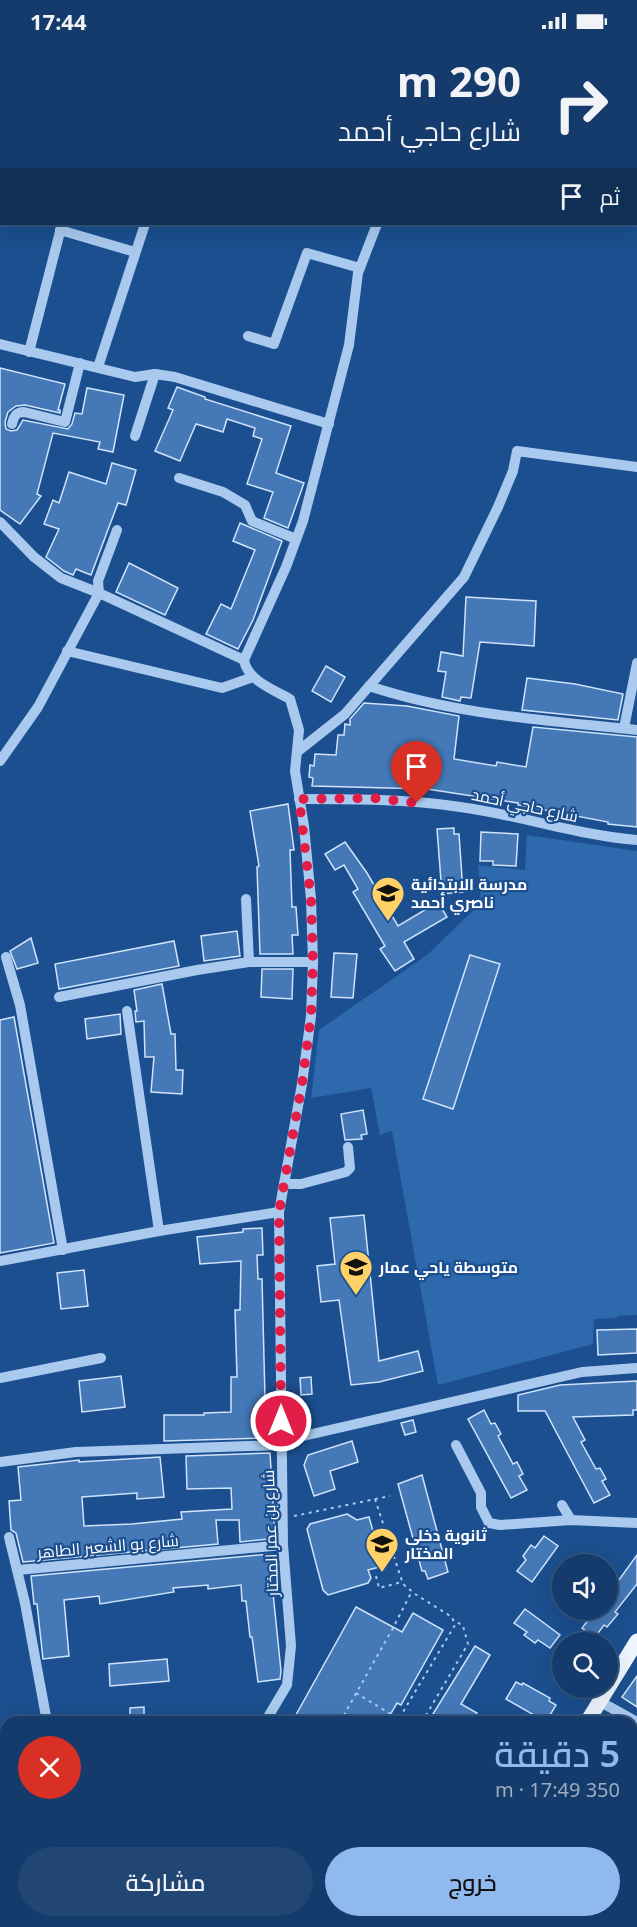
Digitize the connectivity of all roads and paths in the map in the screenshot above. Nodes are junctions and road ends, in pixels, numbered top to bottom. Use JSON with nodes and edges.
{"nodes":[{"id":1,"x":145,"y":225,"type":"edge"},
{"id":2,"x":377,"y":225,"type":"edge"},
{"id":3,"x":61,"y":227,"type":"edge"},
{"id":4,"x":135,"y":252,"type":"junction"},
{"id":5,"x":360,"y":268,"type":"junction"},
{"id":6,"x":248,"y":336,"type":"dead end"},
{"id":7,"x":0,"y":344,"type":"edge"},
{"id":8,"x":29,"y":352,"type":"junction"},
{"id":9,"x":80,"y":363,"type":"junction"},
{"id":10,"x":98,"y":367,"type":"junction"},
{"id":11,"x":155,"y":374,"type":"junction"},
{"id":12,"x":12,"y":424,"type":"dead end"},
{"id":13,"x":329,"y":424,"type":"junction"},
{"id":14,"x":135,"y":436,"type":"dead end"},
{"id":15,"x":637,"y":467,"type":"edge"},
{"id":16,"x":179,"y":478,"type":"dead end"},
{"id":17,"x":0,"y":522,"type":"edge"},
{"id":18,"x":117,"y":530,"type":"dead end"},
{"id":19,"x":296,"y":539,"type":"junction"},
{"id":20,"x":99,"y":592,"type":"junction"},
{"id":21,"x":67,"y":651,"type":"junction"},
{"id":22,"x":244,"y":660,"type":"junction"},
{"id":23,"x":637,"y":663,"type":"edge"},
{"id":24,"x":254,"y":677,"type":"junction"},
{"id":25,"x":369,"y":686,"type":"junction"},
{"id":26,"x":624,"y":728,"type":"junction"},
{"id":27,"x":637,"y":730,"type":"edge"},
{"id":28,"x":297,"y":752,"type":"junction"},
{"id":29,"x":0,"y":761,"type":"edge"},
{"id":30,"x":299,"y":799,"type":"junction"},
{"id":31,"x":637,"y":840,"type":"edge"},
{"id":32,"x":246,"y":899,"type":"dead end"},
{"id":33,"x":6,"y":957,"type":"dead end"},
{"id":34,"x":249,"y":962,"type":"junction"},
{"id":35,"x":313,"y":962,"type":"junction"},
{"id":36,"x":59,"y":998,"type":"dead end"},
{"id":37,"x":127,"y":1011,"type":"dead end"},
{"id":38,"x":348,"y":1147,"type":"dead end"},
{"id":39,"x":284,"y":1184,"type":"junction"},
{"id":40,"x":279,"y":1212,"type":"junction"},
{"id":41,"x":159,"y":1231,"type":"junction"},
{"id":42,"x":63,"y":1250,"type":"junction"},
{"id":43,"x":0,"y":1261,"type":"edge"},
{"id":44,"x":101,"y":1358,"type":"dead end"},
{"id":45,"x":637,"y":1368,"type":"edge"},
{"id":46,"x":0,"y":1378,"type":"edge"},
{"id":47,"x":281,"y":1445,"type":"junction"},
{"id":48,"x":456,"y":1445,"type":"dead end"},
{"id":49,"x":0,"y":1462,"type":"edge"},
{"id":50,"x":390,"y":1496,"type":"dead end"},
{"id":51,"x":375,"y":1499,"type":"junction"},
{"id":52,"x":562,"y":1505,"type":"dead end"},
{"id":53,"x":282,"y":1518,"type":"junction"},
{"id":54,"x":571,"y":1520,"type":"junction"},
{"id":55,"x":607,"y":1523,"type":"junction"},
{"id":56,"x":637,"y":1524,"type":"edge"},
{"id":57,"x":599,"y":1532,"type":"dead end"},
{"id":58,"x":9,"y":1537,"type":"dead end"},
{"id":59,"x":283,"y":1545,"type":"junction"},
{"id":60,"x":18,"y":1570,"type":"junction"},
{"id":61,"x":376,"y":1576,"type":"dead end"},
{"id":62,"x":402,"y":1582,"type":"junction"},
{"id":63,"x":412,"y":1591,"type":"junction"},
{"id":64,"x":454,"y":1620,"type":"junction"},
{"id":65,"x":637,"y":1641,"type":"edge"},
{"id":66,"x":356,"y":1693,"type":"junction"},
{"id":67,"x":600,"y":1701,"type":"junction"},
{"id":68,"x":46,"y":1716,"type":"edge"},
{"id":69,"x":269,"y":1716,"type":"edge"},
{"id":70,"x":343,"y":1716,"type":"edge"},
{"id":71,"x":392,"y":1716,"type":"edge"},
{"id":72,"x":400,"y":1716,"type":"edge"},
{"id":73,"x":426,"y":1716,"type":"edge"},
{"id":74,"x":591,"y":1716,"type":"edge"},
{"id":75,"x":626,"y":1716,"type":"edge"}],
"edges":[{"from":1,"to":4,"type":"street"},
{"from":2,"to":5,"type":"street"},
{"from":3,"to":4,"type":"street"},
{"from":3,"to":8,"type":"street"},
{"from":4,"to":10,"type":"street"},
{"from":5,"to":6,"type":"street"},
{"from":5,"to":13,"type":"street"},
{"from":7,"to":8,"type":"street"},
{"from":8,"to":9,"type":"street"},
{"from":9,"to":10,"type":"street"},
{"from":9,"to":12,"type":"street"},
{"from":10,"to":11,"type":"street"},
{"from":11,"to":13,"type":"street"},
{"from":11,"to":14,"type":"street"},
{"from":13,"to":19,"type":"street"},
{"from":15,"to":25,"type":"street"},
{"from":16,"to":19,"type":"street"},
{"from":17,"to":20,"type":"street"},
{"from":18,"to":20,"type":"street"},
{"from":19,"to":22,"type":"street"},
{"from":20,"to":21,"type":"street"},
{"from":20,"to":22,"type":"street"},
{"from":21,"to":24,"type":"street"},
{"from":21,"to":29,"type":"street"},
{"from":22,"to":24,"type":"street"},
{"from":23,"to":26,"type":"street"},
{"from":24,"to":28,"type":"street","name":"شارع بن عمر المختار"},
{"from":25,"to":26,"type":"street"},
{"from":25,"to":28,"type":"street"},
{"from":26,"to":27,"type":"street"},
{"from":28,"to":30,"type":"street","name":"شارع بن عمر المختار"},
{"from":30,"to":31,"type":"street","name":"شارع حاجي أحمد"},
{"from":30,"to":35,"type":"street","name":"شارع بن عمر المختار"},
{"from":32,"to":34,"type":"street"},
{"from":33,"to":42,"type":"street"},
{"from":34,"to":35,"type":"street"},
{"from":34,"to":36,"type":"street"},
{"from":35,"to":39,"type":"street","name":"شارع بن عمر المختار"},
{"from":37,"to":41,"type":"street"},
{"from":38,"to":39,"type":"street"},
{"from":39,"to":40,"type":"street","name":"شارع بن عمر المختار"},
{"from":40,"to":41,"type":"street"},
{"from":40,"to":47,"type":"street","name":"شارع بن عمر المختار"},
{"from":41,"to":42,"type":"street"},
{"from":42,"to":43,"type":"street"},
{"from":44,"to":46,"type":"street"},
{"from":45,"to":47,"type":"street"},
{"from":47,"to":49,"type":"street"},
{"from":47,"to":53,"type":"street","name":"شارع بن عمر المختار"},
{"from":48,"to":54,"type":"street"},
{"from":50,"to":51,"type":"path"},
{"from":51,"to":53,"type":"path"},
{"from":51,"to":62,"type":"path"},
{"from":52,"to":54,"type":"street"},
{"from":53,"to":59,"type":"street","name":"شارع بن عمر المختار"},
{"from":54,"to":55,"type":"street"},
{"from":55,"to":56,"type":"street"},
{"from":55,"to":57,"type":"street"},
{"from":58,"to":60,"type":"street"},
{"from":59,"to":60,"type":"street","name":"شارع بو الشعير الطاهر"},
{"from":59,"to":69,"type":"street","name":"شارع بن عمر المختار"},
{"from":60,"to":68,"type":"street","name":"شارع بو الشعير الطاهر"},
{"from":61,"to":62,"type":"path"},
{"from":62,"to":63,"type":"path"},
{"from":63,"to":64,"type":"path"},
{"from":63,"to":66,"type":"path"},
{"from":64,"to":72,"type":"path"},
{"from":64,"to":73,"type":"path"},
{"from":65,"to":67,"type":"main road"},
{"from":66,"to":70,"type":"path"},
{"from":66,"to":71,"type":"path"},
{"from":67,"to":74,"type":"main road"},
{"from":67,"to":75,"type":"street"}]}
